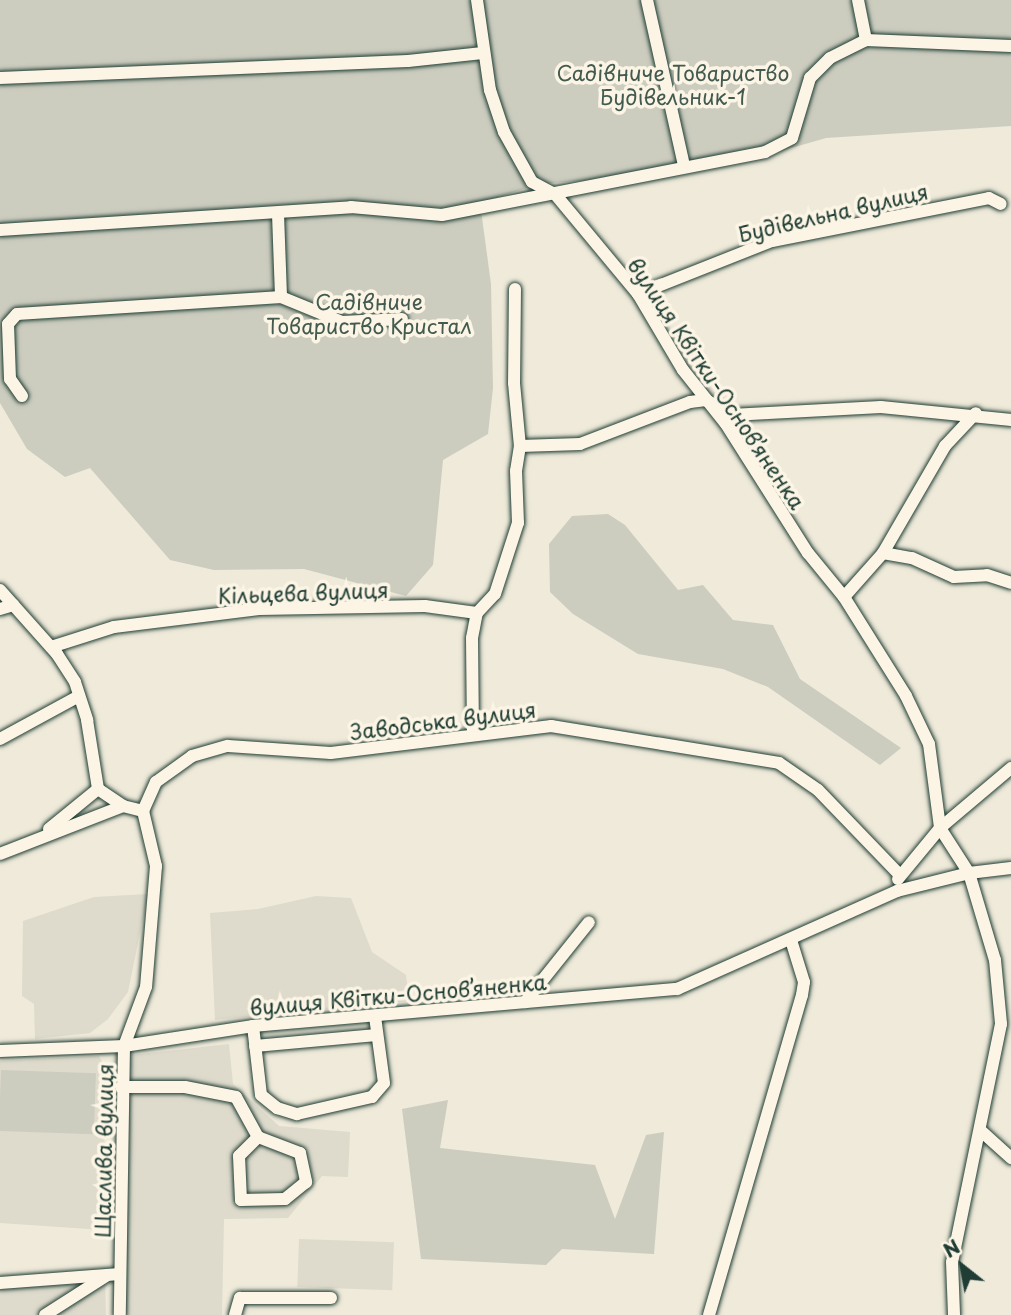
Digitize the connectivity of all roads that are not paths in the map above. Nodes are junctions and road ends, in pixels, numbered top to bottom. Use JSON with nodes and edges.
{"nodes":[{"id":1,"x":477,"y":0,"type":"edge"},
{"id":2,"x":647,"y":0,"type":"edge"},
{"id":3,"x":858,"y":0,"type":"edge"},
{"id":4,"x":866,"y":40,"type":"junction"},
{"id":5,"x":1011,"y":46,"type":"edge"},
{"id":6,"x":483,"y":53,"type":"junction"},
{"id":7,"x":0,"y":78,"type":"edge"},
{"id":8,"x":684,"y":166,"type":"junction"},
{"id":9,"x":555,"y":194,"type":"junction"},
{"id":10,"x":1001,"y":204,"type":"dead end"},
{"id":11,"x":278,"y":214,"type":"junction"},
{"id":12,"x":0,"y":230,"type":"edge"},
{"id":13,"x":515,"y":289,"type":"dead end"},
{"id":14,"x":638,"y":294,"type":"junction"},
{"id":15,"x":281,"y":297,"type":"junction"},
{"id":16,"x":402,"y":320,"type":"dead end"},
{"id":17,"x":22,"y":396,"type":"dead end"},
{"id":18,"x":706,"y":400,"type":"junction"},
{"id":19,"x":976,"y":413,"type":"junction"},
{"id":20,"x":1011,"y":420,"type":"edge"},
{"id":21,"x":520,"y":446,"type":"junction"},
{"id":22,"x":883,"y":553,"type":"junction"},
{"id":23,"x":1011,"y":583,"type":"edge"},
{"id":24,"x":0,"y":590,"type":"edge"},
{"id":25,"x":844,"y":597,"type":"junction"},
{"id":26,"x":13,"y":605,"type":"junction"},
{"id":27,"x":0,"y":610,"type":"edge"},
{"id":28,"x":477,"y":613,"type":"junction"},
{"id":29,"x":51,"y":647,"type":"junction"},
{"id":30,"x":79,"y":696,"type":"junction"},
{"id":31,"x":473,"y":733,"type":"junction"},
{"id":32,"x":0,"y":739,"type":"edge"},
{"id":33,"x":1011,"y":768,"type":"edge"},
{"id":34,"x":98,"y":789,"type":"junction"},
{"id":35,"x":123,"y":806,"type":"junction"},
{"id":36,"x":143,"y":811,"type":"junction"},
{"id":37,"x":940,"y":828,"type":"junction"},
{"id":38,"x":39,"y":838,"type":"junction"},
{"id":39,"x":0,"y":854,"type":"edge"},
{"id":40,"x":1011,"y":868,"type":"edge"},
{"id":41,"x":898,"y":873,"type":"junction"},
{"id":42,"x":969,"y":873,"type":"junction"},
{"id":43,"x":897,"y":891,"type":"junction"},
{"id":44,"x":589,"y":922,"type":"dead end"},
{"id":45,"x":790,"y":940,"type":"junction"},
{"id":46,"x":525,"y":1002,"type":"junction"},
{"id":47,"x":375,"y":1016,"type":"junction"},
{"id":48,"x":1006,"y":1025,"type":"edge"},
{"id":49,"x":253,"y":1026,"type":"junction"},
{"id":50,"x":377,"y":1035,"type":"junction"},
{"id":51,"x":124,"y":1046,"type":"junction"},
{"id":52,"x":255,"y":1046,"type":"junction"},
{"id":53,"x":0,"y":1051,"type":"edge"},
{"id":54,"x":121,"y":1087,"type":"junction"},
{"id":55,"x":980,"y":1130,"type":"junction"},
{"id":56,"x":258,"y":1137,"type":"junction"},
{"id":57,"x":994,"y":1143,"type":"junction"},
{"id":58,"x":1011,"y":1148,"type":"edge"},
{"id":59,"x":1011,"y":1158,"type":"edge"},
{"id":60,"x":120,"y":1273,"type":"junction"},
{"id":61,"x":0,"y":1283,"type":"edge"},
{"id":62,"x":331,"y":1298,"type":"dead end"},
{"id":63,"x":45,"y":1315,"type":"edge"},
{"id":64,"x":120,"y":1315,"type":"edge"},
{"id":65,"x":235,"y":1315,"type":"edge"},
{"id":66,"x":709,"y":1315,"type":"edge"},
{"id":67,"x":954,"y":1315,"type":"edge"}],
"edges":[{"from":1,"to":6,"type":"street","name":"вулиця Квітки-Основʼяненка"},
{"from":2,"to":8,"type":"street"},
{"from":3,"to":4,"type":"street"},
{"from":4,"to":5,"type":"street"},
{"from":4,"to":8,"type":"street"},
{"from":6,"to":7,"type":"street"},
{"from":6,"to":9,"type":"street","name":"вулиця Квітки-Основʼяненка"},
{"from":8,"to":9,"type":"street"},
{"from":9,"to":11,"type":"street"},
{"from":9,"to":14,"type":"street","name":"вулиця Квітки-Основʼяненка"},
{"from":10,"to":14,"type":"street","name":"Будівельна вулиця"},
{"from":11,"to":12,"type":"street"},
{"from":11,"to":15,"type":"street"},
{"from":13,"to":21,"type":"street"},
{"from":14,"to":18,"type":"street","name":"вулиця Квітки-Основʼяненка"},
{"from":15,"to":16,"type":"street"},
{"from":15,"to":17,"type":"street"},
{"from":18,"to":19,"type":"street"},
{"from":18,"to":21,"type":"street"},
{"from":18,"to":25,"type":"street","name":"вулиця Квітки-Основʼяненка"},
{"from":19,"to":20,"type":"street"},
{"from":19,"to":22,"type":"street"},
{"from":21,"to":28,"type":"street"},
{"from":22,"to":23,"type":"street"},
{"from":22,"to":25,"type":"street"},
{"from":24,"to":26,"type":"street"},
{"from":25,"to":37,"type":"street","name":"вулиця Квітки-Основʼяненка"},
{"from":26,"to":27,"type":"street"},
{"from":26,"to":29,"type":"street"},
{"from":28,"to":29,"type":"street","name":"Кільцева вулиця"},
{"from":28,"to":31,"type":"street"},
{"from":29,"to":30,"type":"street"},
{"from":30,"to":32,"type":"street"},
{"from":30,"to":34,"type":"street"},
{"from":31,"to":36,"type":"street","name":"Заводська вулиця"},
{"from":31,"to":41,"type":"street","name":"Заводська вулиця"},
{"from":33,"to":37,"type":"street"},
{"from":34,"to":35,"type":"street"},
{"from":34,"to":38,"type":"street"},
{"from":35,"to":36,"type":"street"},
{"from":35,"to":38,"type":"street"},
{"from":36,"to":51,"type":"street","name":"Щаслива вулиця"},
{"from":37,"to":41,"type":"street"},
{"from":37,"to":42,"type":"street"},
{"from":38,"to":39,"type":"street"},
{"from":40,"to":42,"type":"street","name":"вулиця Квітки-Основʼяненка"},
{"from":41,"to":43,"type":"street"},
{"from":42,"to":43,"type":"street","name":"вулиця Квітки-Основʼяненка"},
{"from":42,"to":48,"type":"street"},
{"from":43,"to":45,"type":"street","name":"вулиця Квітки-Основʼяненка"},
{"from":44,"to":46,"type":"street"},
{"from":45,"to":46,"type":"street","name":"вулиця Квітки-Основʼяненка"},
{"from":45,"to":66,"type":"street"},
{"from":46,"to":47,"type":"street","name":"вулиця Квітки-Основʼяненка"},
{"from":47,"to":49,"type":"street","name":"вулиця Квітки-Основʼяненка"},
{"from":47,"to":50,"type":"street"},
{"from":48,"to":55,"type":"street"},
{"from":49,"to":51,"type":"street","name":"вулиця Квітки-Основʼяненка"},
{"from":49,"to":52,"type":"street"},
{"from":50,"to":52,"type":"street"},
{"from":50,"to":52,"type":"street"},
{"from":51,"to":53,"type":"street","name":"вулиця Квітки-Основʼяненка"},
{"from":51,"to":54,"type":"street","name":"Щаслива вулиця"},
{"from":54,"to":56,"type":"street"},
{"from":54,"to":60,"type":"street","name":"Щаслива вулиця"},
{"from":55,"to":57,"type":"street"},
{"from":55,"to":67,"type":"street"},
{"from":56,"to":56,"type":"street"},
{"from":57,"to":58,"type":"street"},
{"from":57,"to":59,"type":"street"},
{"from":60,"to":61,"type":"street"},
{"from":60,"to":63,"type":"street"},
{"from":60,"to":64,"type":"street","name":"Щаслива вулиця"},
{"from":62,"to":65,"type":"street"}]}
